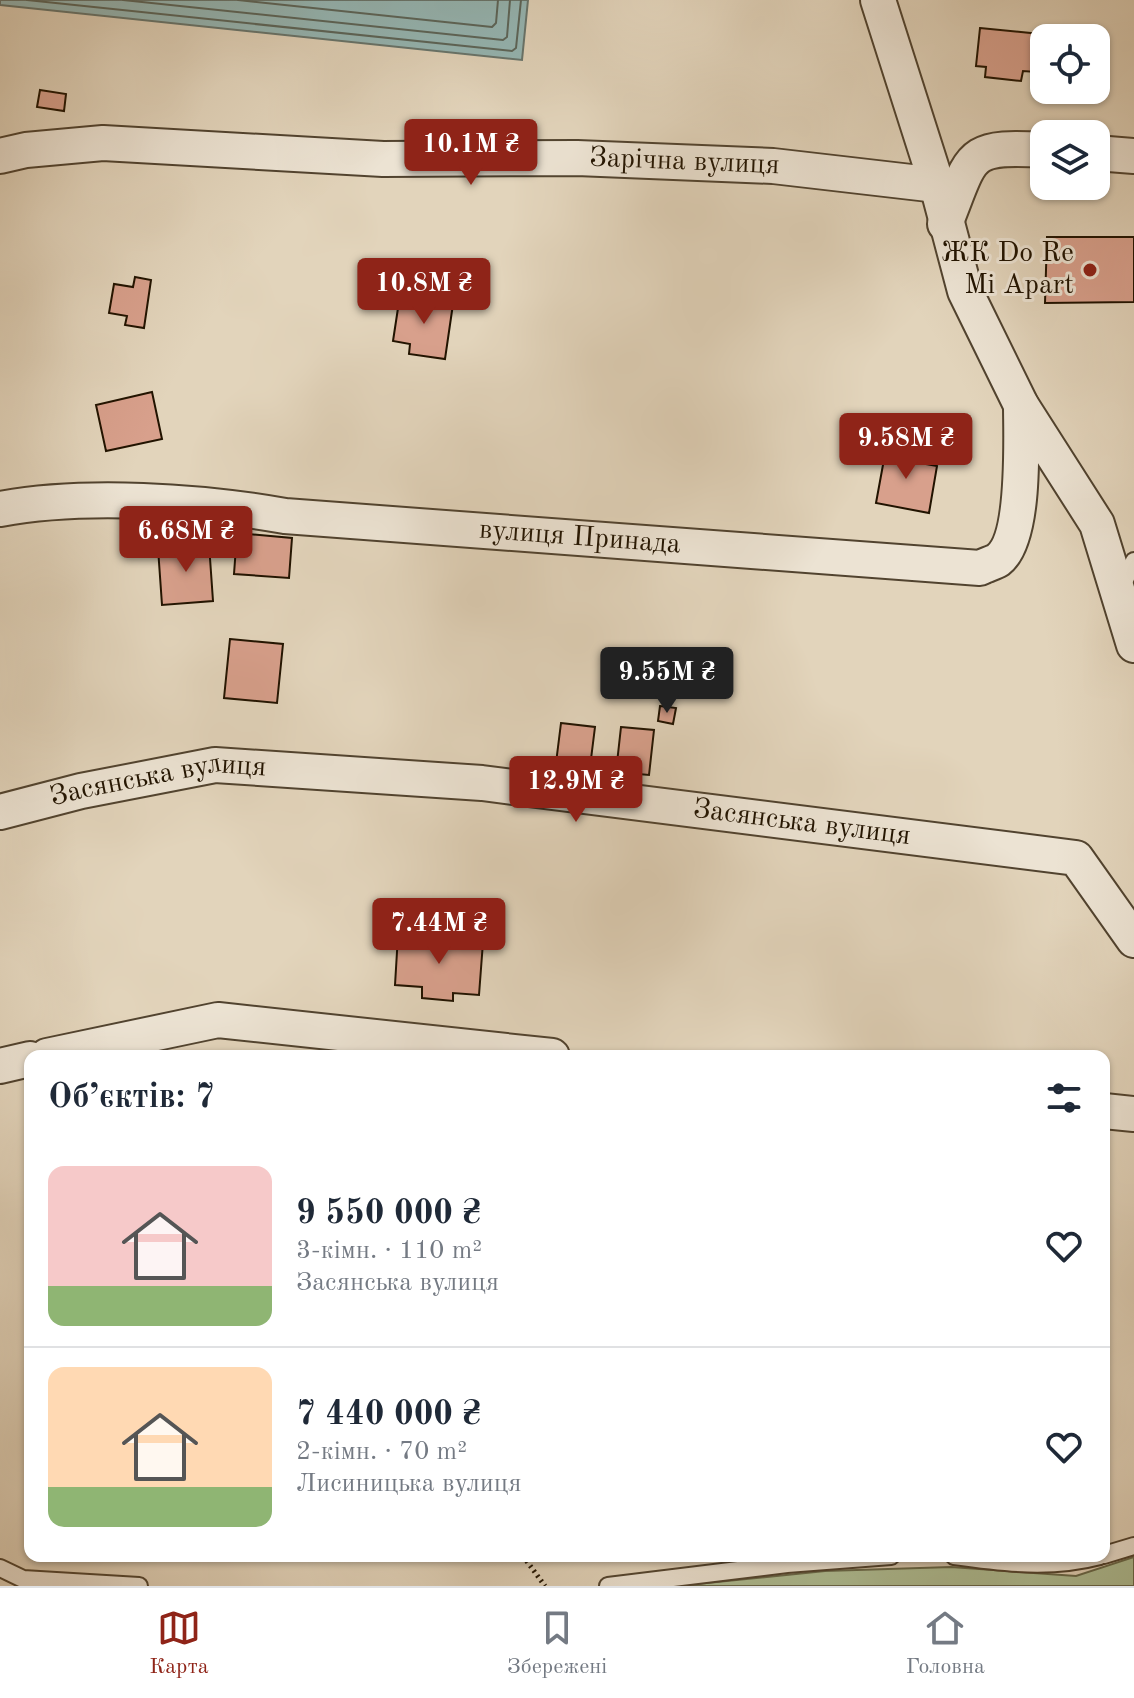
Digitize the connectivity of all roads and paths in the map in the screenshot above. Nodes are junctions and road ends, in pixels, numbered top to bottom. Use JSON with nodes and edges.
{"nodes":[{"id":1,"x":878,"y":0,"type":"edge"},
{"id":2,"x":1030,"y":150,"type":"edge"},
{"id":3,"x":1110,"y":154,"type":"edge"},
{"id":4,"x":0,"y":156,"type":"edge"},
{"id":5,"x":1134,"y":156,"type":"edge"},
{"id":6,"x":937,"y":185,"type":"junction"},
{"id":7,"x":945,"y":224,"type":"junction"},
{"id":8,"x":1021,"y":405,"type":"junction"},
{"id":9,"x":0,"y":509,"type":"edge"},
{"id":10,"x":1134,"y":561,"type":"edge"},
{"id":11,"x":1119,"y":591,"type":"junction"},
{"id":12,"x":1134,"y":645,"type":"edge"},
{"id":13,"x":0,"y":812,"type":"edge"},
{"id":14,"x":1134,"y":940,"type":"edge"},
{"id":15,"x":76,"y":1050,"type":"edge"},
{"id":16,"x":496,"y":1050,"type":"edge"},
{"id":17,"x":24,"y":1060,"type":"edge"},
{"id":18,"x":0,"y":1066,"type":"edge"},
{"id":19,"x":1110,"y":1112,"type":"edge"},
{"id":20,"x":1134,"y":1114,"type":"edge"},
{"id":21,"x":1134,"y":1546,"type":"edge"},
{"id":22,"x":1110,"y":1554,"type":"edge"},
{"id":23,"x":527,"y":1562,"type":"edge"},
{"id":24,"x":812,"y":1562,"type":"edge"},
{"id":25,"x":995,"y":1562,"type":"edge"},
{"id":26,"x":1078,"y":1562,"type":"edge"},
{"id":27,"x":0,"y":1568,"type":"edge"},
{"id":28,"x":139,"y":1586,"type":"edge"},
{"id":29,"x":545,"y":1586,"type":"edge"},
{"id":30,"x":608,"y":1586,"type":"edge"}],
"edges":[{"from":1,"to":6,"type":"street"},
{"from":2,"to":7,"type":"street"},
{"from":3,"to":5,"type":"street"},
{"from":4,"to":6,"type":"street","name":"Зарічна вулиця"},
{"from":6,"to":7,"type":"street"},
{"from":7,"to":8,"type":"street"},
{"from":8,"to":9,"type":"street","name":"вулиця Принада"},
{"from":8,"to":11,"type":"street"},
{"from":10,"to":11,"type":"lane"},
{"from":11,"to":12,"type":"street"},
{"from":13,"to":14,"type":"street","name":"Засянська вулиця"},
{"from":15,"to":16,"type":"street"},
{"from":17,"to":18,"type":"street"},
{"from":19,"to":20,"type":"street"},
{"from":21,"to":22,"type":"lane"},
{"from":23,"to":29,"type":"path"},
{"from":24,"to":30,"type":"lane"},
{"from":25,"to":26,"type":"lane"},
{"from":27,"to":28,"type":"lane"}]}
